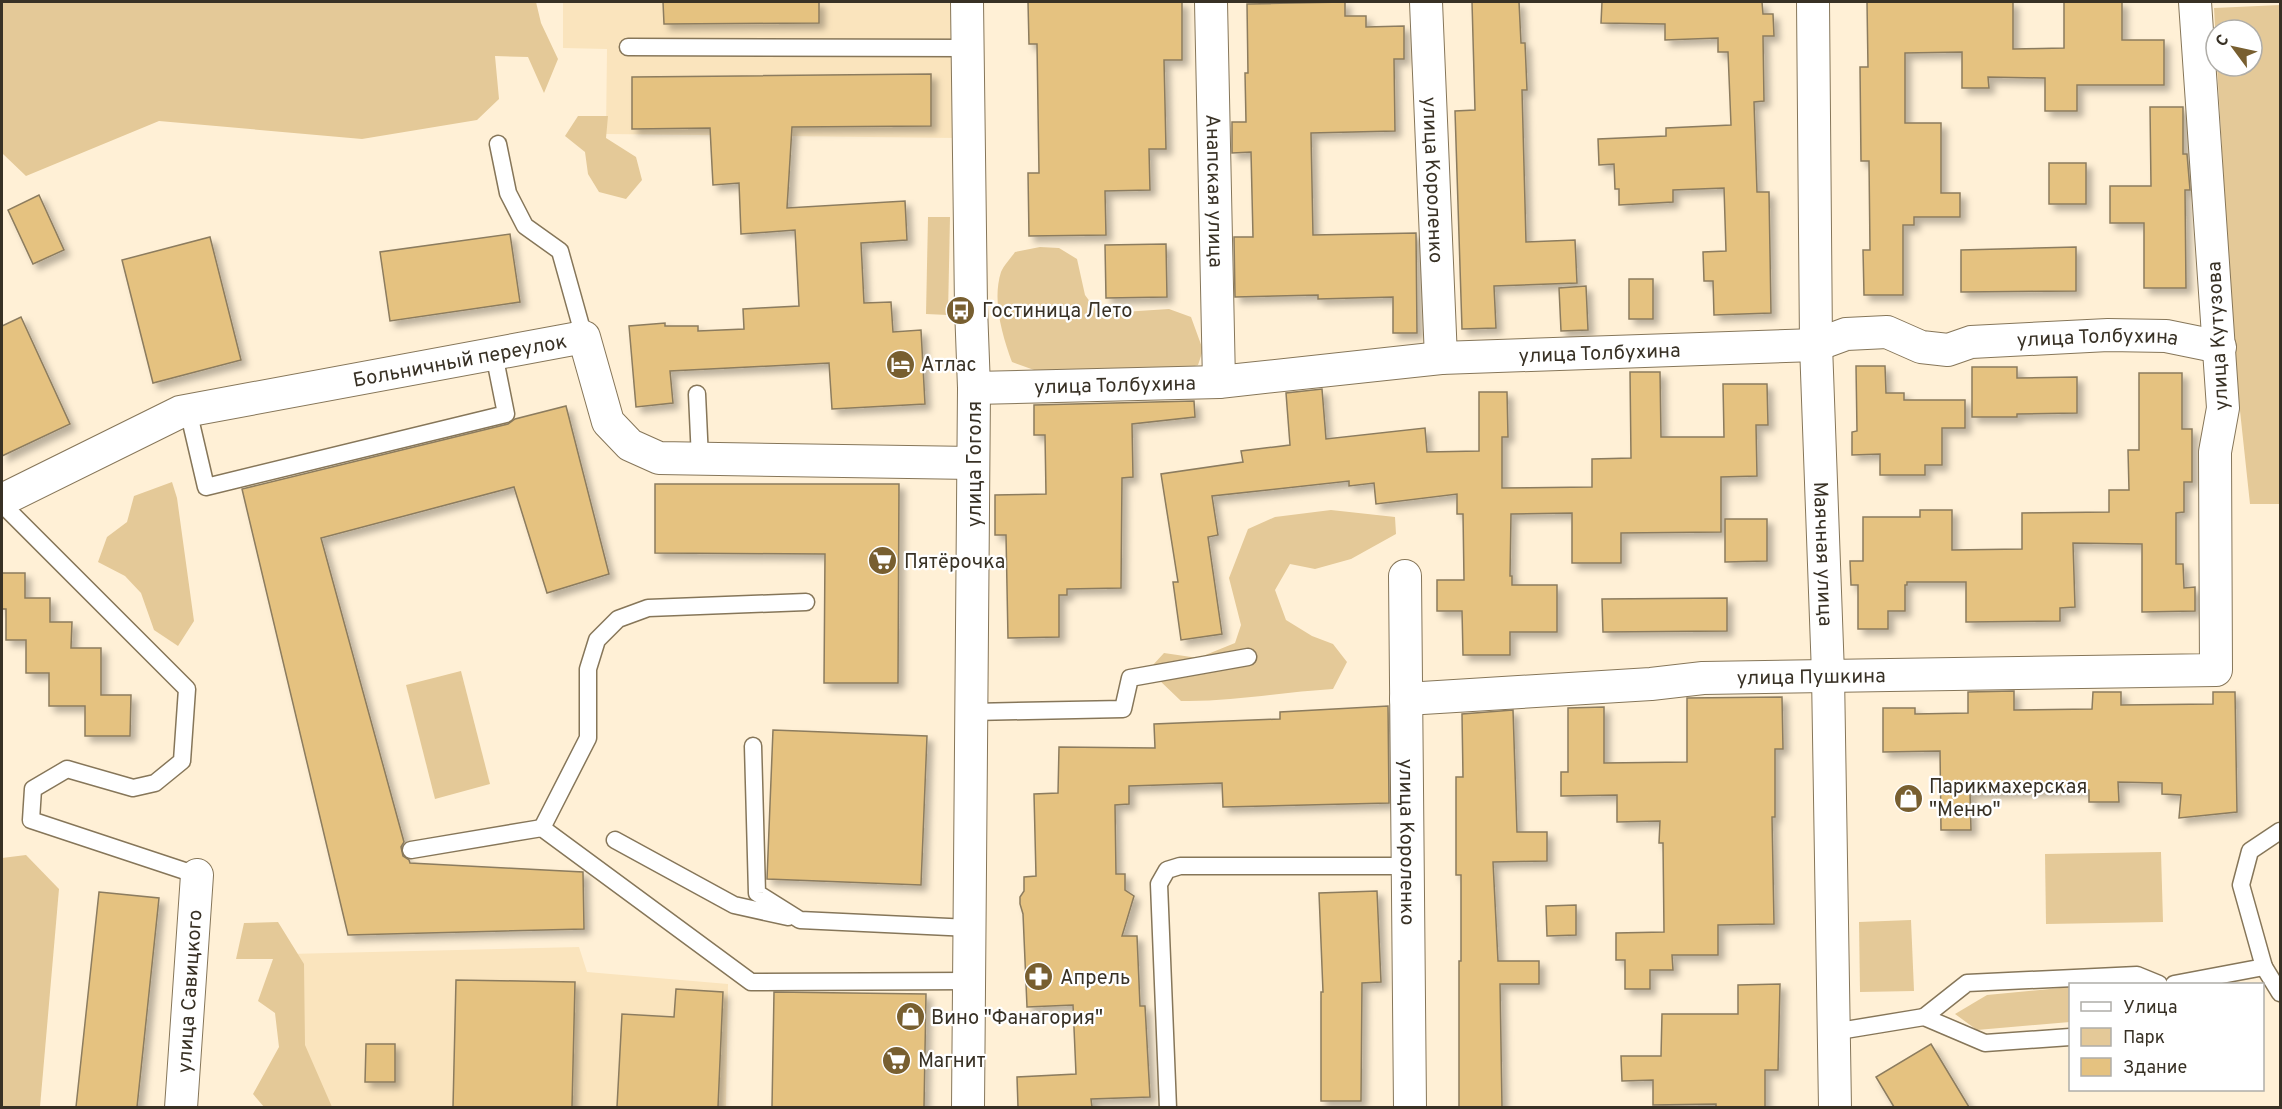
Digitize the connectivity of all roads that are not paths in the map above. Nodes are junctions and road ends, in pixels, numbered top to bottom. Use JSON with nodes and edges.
{"nodes":[{"id":1,"x":967,"y":2,"type":"edge"},
{"id":2,"x":1211,"y":2,"type":"edge"},
{"id":3,"x":1426,"y":2,"type":"edge"},
{"id":4,"x":1813,"y":2,"type":"edge"},
{"id":5,"x":2195,"y":2,"type":"edge"},
{"id":6,"x":628,"y":47,"type":"dead end"},
{"id":7,"x":967,"y":48,"type":"junction"},
{"id":8,"x":498,"y":144,"type":"dead end"},
{"id":9,"x":584,"y":337,"type":"junction"},
{"id":10,"x":1816,"y":345,"type":"junction"},
{"id":11,"x":2220,"y":347,"type":"junction"},
{"id":12,"x":494,"y":354,"type":"junction"},
{"id":13,"x":1441,"y":358,"type":"junction"},
{"id":14,"x":1219,"y":382,"type":"junction"},
{"id":15,"x":974,"y":388,"type":"junction"},
{"id":16,"x":697,"y":394,"type":"dead end"},
{"id":17,"x":188,"y":410,"type":"junction"},
{"id":18,"x":700,"y":459,"type":"junction"},
{"id":19,"x":973,"y":463,"type":"junction"},
{"id":20,"x":2,"y":502,"type":"edge"},
{"id":21,"x":1405,"y":576,"type":"dead end"},
{"id":22,"x":806,"y":602,"type":"dead end"},
{"id":23,"x":1248,"y":657,"type":"dead end"},
{"id":24,"x":2217,"y":670,"type":"joint"},
{"id":25,"x":1827,"y":674,"type":"junction"},
{"id":26,"x":1407,"y":699,"type":"junction"},
{"id":27,"x":972,"y":712,"type":"junction"},
{"id":28,"x":753,"y":746,"type":"dead end"},
{"id":29,"x":542,"y":828,"type":"junction"},
{"id":30,"x":2280,"y":831,"type":"edge"},
{"id":31,"x":615,"y":840,"type":"dead end"},
{"id":32,"x":411,"y":850,"type":"dead end"},
{"id":33,"x":1408,"y":866,"type":"junction"},
{"id":34,"x":197,"y":875,"type":"joint"},
{"id":35,"x":800,"y":920,"type":"junction"},
{"id":36,"x":970,"y":928,"type":"junction"},
{"id":37,"x":2264,"y":967,"type":"junction"},
{"id":38,"x":2280,"y":974,"type":"edge"},
{"id":39,"x":969,"y":981,"type":"junction"},
{"id":40,"x":2156,"y":983,"type":"edge"},
{"id":41,"x":2179,"y":983,"type":"edge"},
{"id":42,"x":2280,"y":993,"type":"edge"},
{"id":43,"x":1924,"y":1017,"type":"junction"},
{"id":44,"x":1833,"y":1032,"type":"junction"},
{"id":45,"x":2069,"y":1037,"type":"edge"},
{"id":46,"x":181,"y":1107,"type":"edge"},
{"id":47,"x":968,"y":1107,"type":"edge"},
{"id":48,"x":1168,"y":1107,"type":"edge"},
{"id":49,"x":1410,"y":1107,"type":"edge"},
{"id":50,"x":1834,"y":1107,"type":"edge"}],
"edges":[{"from":1,"to":7,"type":"street","name":"улица Гоголя"},
{"from":2,"to":14,"type":"street","name":"Анапская улица"},
{"from":3,"to":13,"type":"street","name":"улица Короленко"},
{"from":4,"to":10,"type":"street","name":"Маячная улица"},
{"from":5,"to":11,"type":"street","name":"улица Кутузова"},
{"from":6,"to":7,"type":"lane"},
{"from":7,"to":15,"type":"street","name":"улица Гоголя"},
{"from":8,"to":9,"type":"lane"},
{"from":9,"to":12,"type":"street","name":"Больничный переулок"},
{"from":9,"to":18,"type":"street","name":"Больничный переулок"},
{"from":10,"to":11,"type":"street","name":"улица Толбухина"},
{"from":10,"to":13,"type":"street","name":"улица Толбухина"},
{"from":10,"to":25,"type":"street","name":"Маячная улица"},
{"from":11,"to":24,"type":"street","name":"улица Кутузова"},
{"from":12,"to":17,"type":"street","name":"Больничный переулок"},
{"from":12,"to":17,"type":"lane"},
{"from":13,"to":14,"type":"street","name":"улица Толбухина"},
{"from":14,"to":15,"type":"street","name":"улица Толбухина"},
{"from":15,"to":19,"type":"street","name":"улица Гоголя"},
{"from":16,"to":18,"type":"lane"},
{"from":17,"to":20,"type":"street","name":"Больничный переулок"},
{"from":18,"to":19,"type":"street","name":"Больничный переулок"},
{"from":19,"to":27,"type":"street","name":"улица Гоголя"},
{"from":20,"to":34,"type":"lane"},
{"from":21,"to":26,"type":"street","name":"улица Короленко"},
{"from":22,"to":29,"type":"lane"},
{"from":23,"to":27,"type":"lane"},
{"from":24,"to":25,"type":"street","name":"улица Пушкина"},
{"from":25,"to":26,"type":"street","name":"улица Пушкина"},
{"from":25,"to":44,"type":"street","name":"Маячная улица"},
{"from":26,"to":33,"type":"street","name":"улица Короленко"},
{"from":27,"to":36,"type":"street","name":"улица Гоголя"},
{"from":28,"to":35,"type":"lane"},
{"from":29,"to":32,"type":"lane"},
{"from":29,"to":39,"type":"lane"},
{"from":30,"to":37,"type":"lane"},
{"from":31,"to":35,"type":"lane"},
{"from":33,"to":48,"type":"lane"},
{"from":33,"to":49,"type":"street","name":"улица Короленко"},
{"from":34,"to":46,"type":"street","name":"улица Савицкого"},
{"from":35,"to":36,"type":"lane"},
{"from":36,"to":39,"type":"street","name":"улица Гоголя"},
{"from":37,"to":38,"type":"lane"},
{"from":37,"to":41,"type":"lane"},
{"from":37,"to":42,"type":"lane"},
{"from":39,"to":47,"type":"street","name":"улица Гоголя"},
{"from":40,"to":43,"type":"lane"},
{"from":43,"to":44,"type":"lane"},
{"from":43,"to":45,"type":"lane"},
{"from":44,"to":50,"type":"street","name":"Маячная улица"}]}
